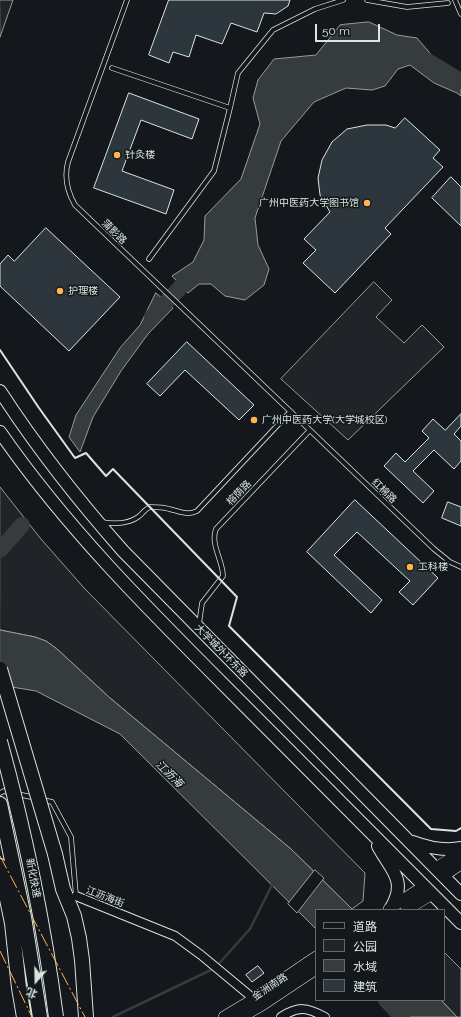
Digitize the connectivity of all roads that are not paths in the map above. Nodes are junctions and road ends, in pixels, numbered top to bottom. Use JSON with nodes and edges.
{"nodes":[{"id":1,"x":127,"y":0,"type":"edge"},
{"id":2,"x":343,"y":0,"type":"edge"},
{"id":3,"x":367,"y":0,"type":"edge"},
{"id":4,"x":455,"y":0,"type":"edge"},
{"id":5,"x":448,"y":3,"type":"dead end"},
{"id":6,"x":461,"y":14,"type":"edge"},
{"id":7,"x":112,"y":68,"type":"dead end"},
{"id":8,"x":230,"y":108,"type":"junction"},
{"id":9,"x":149,"y":259,"type":"dead end"},
{"id":10,"x":0,"y":391,"type":"edge"},
{"id":11,"x":290,"y":412,"type":"junction"},
{"id":12,"x":300,"y":421,"type":"joint"},
{"id":13,"x":310,"y":430,"type":"junction"},
{"id":14,"x":0,"y":432,"type":"edge"},
{"id":15,"x":97,"y":520,"type":"junction"},
{"id":16,"x":461,"y":567,"type":"edge"},
{"id":17,"x":199,"y":628,"type":"junction"},
{"id":18,"x":0,"y":668,"type":"edge"},
{"id":19,"x":0,"y":741,"type":"edge"},
{"id":20,"x":0,"y":793,"type":"edge"},
{"id":21,"x":0,"y":804,"type":"edge"},
{"id":22,"x":371,"y":833,"type":"junction"},
{"id":23,"x":408,"y":839,"type":"junction"},
{"id":24,"x":461,"y":848,"type":"edge"},
{"id":25,"x":461,"y":852,"type":"edge"},
{"id":26,"x":461,"y":864,"type":"edge"},
{"id":27,"x":440,"y":872,"type":"junction"},
{"id":28,"x":2,"y":873,"type":"edge"},
{"id":29,"x":428,"y":890,"type":"junction"},
{"id":30,"x":461,"y":894,"type":"edge"},
{"id":31,"x":76,"y":896,"type":"joint"},
{"id":32,"x":389,"y":909,"type":"edge"},
{"id":33,"x":407,"y":909,"type":"edge"},
{"id":34,"x":445,"y":916,"type":"edge"},
{"id":35,"x":461,"y":924,"type":"edge"},
{"id":36,"x":315,"y":958,"type":"edge"},
{"id":37,"x":315,"y":970,"type":"edge"},
{"id":38,"x":280,"y":987,"type":"junction"},
{"id":39,"x":254,"y":999,"type":"junction"},
{"id":40,"x":24,"y":1017,"type":"edge"},
{"id":41,"x":40,"y":1017,"type":"edge"},
{"id":42,"x":56,"y":1017,"type":"edge"},
{"id":43,"x":86,"y":1017,"type":"edge"},
{"id":44,"x":224,"y":1017,"type":"edge"},
{"id":45,"x":241,"y":1017,"type":"edge"},
{"id":46,"x":281,"y":1017,"type":"edge"},
{"id":47,"x":325,"y":1017,"type":"edge"}],
"edges":[{"from":1,"to":11,"type":"lane","name":"蒲影路"},
{"from":2,"to":8,"type":"lane"},
{"from":3,"to":5,"type":"lane"},
{"from":4,"to":6,"type":"lane"},
{"from":7,"to":8,"type":"lane"},
{"from":8,"to":9,"type":"lane"},
{"from":10,"to":15,"type":"main road","name":"大学城外环东路"},
{"from":11,"to":12,"type":"lane","name":"蒲影路"},
{"from":11,"to":15,"type":"lane","name":"榕荫路"},
{"from":12,"to":13,"type":"lane","name":"红棉路"},
{"from":13,"to":16,"type":"lane","name":"红棉路"},
{"from":13,"to":17,"type":"lane","name":"榕荫路"},
{"from":14,"to":22,"type":"main road"},
{"from":15,"to":17,"type":"main road","name":"大学城外环东路"},
{"from":17,"to":23,"type":"main road","name":"大学城外环东路"},
{"from":18,"to":43,"type":"highway","bridge":true},
{"from":19,"to":42,"type":"highway","name":"新化快速","bridge":true},
{"from":20,"to":31,"type":"lane","name":"江沥海街"},
{"from":21,"to":41,"type":"highway","name":"新化快速"},
{"from":22,"to":29,"type":"main road"},
{"from":22,"to":32,"type":"main road"},
{"from":23,"to":24,"type":"main road"},
{"from":23,"to":27,"type":"main road","name":"大学城外环东路"},
{"from":25,"to":27,"type":"main road"},
{"from":26,"to":27,"type":"main road"},
{"from":27,"to":30,"type":"main road","name":"大学城外环东路"},
{"from":28,"to":40,"type":"highway"},
{"from":29,"to":32,"type":"main road"},
{"from":29,"to":33,"type":"main road"},
{"from":29,"to":35,"type":"main road"},
{"from":31,"to":39,"type":"street","name":"江沥海街"},
{"from":34,"to":35,"type":"main road"},
{"from":36,"to":38,"type":"main road","name":"金洲南路"},
{"from":37,"to":38,"type":"main road","name":"金洲南路"},
{"from":38,"to":39,"type":"main road","name":"金洲南路"},
{"from":38,"to":45,"type":"main road","name":"金洲南路"},
{"from":39,"to":44,"type":"main road","name":"金洲南路"},
{"from":46,"to":47,"type":"street"}]}
